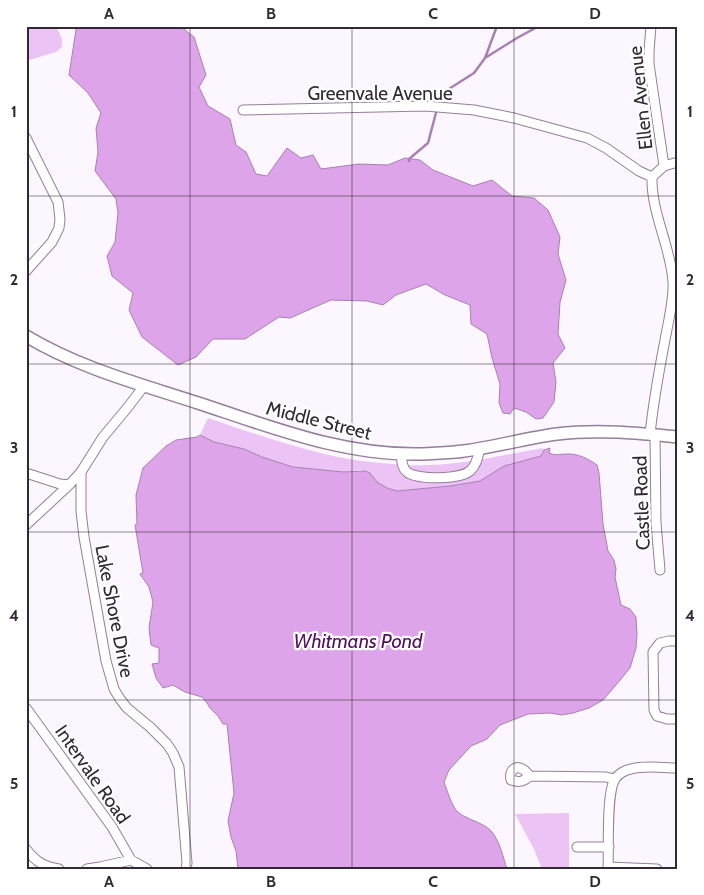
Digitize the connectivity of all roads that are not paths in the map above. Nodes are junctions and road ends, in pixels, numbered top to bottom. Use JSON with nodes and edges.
{"nodes":[{"id":1,"x":651,"y":26,"type":"edge"},
{"id":2,"x":243,"y":110,"type":"dead end"},
{"id":3,"x":26,"y":138,"type":"edge"},
{"id":4,"x":678,"y":162,"type":"edge"},
{"id":5,"x":664,"y":166,"type":"junction"},
{"id":6,"x":652,"y":177,"type":"junction"},
{"id":7,"x":26,"y":271,"type":"edge"},
{"id":8,"x":26,"y":336,"type":"edge"},
{"id":9,"x":144,"y":386,"type":"junction"},
{"id":10,"x":653,"y":435,"type":"junction"},
{"id":11,"x":678,"y":437,"type":"edge"},
{"id":12,"x":480,"y":448,"type":"junction"},
{"id":13,"x":401,"y":454,"type":"junction"},
{"id":14,"x":81,"y":472,"type":"junction"},
{"id":15,"x":26,"y":473,"type":"edge"},
{"id":16,"x":69,"y":485,"type":"junction"},
{"id":17,"x":26,"y":525,"type":"edge"},
{"id":18,"x":660,"y":570,"type":"dead end"},
{"id":19,"x":678,"y":641,"type":"edge"},
{"id":20,"x":26,"y":708,"type":"edge"},
{"id":21,"x":678,"y":719,"type":"edge"},
{"id":22,"x":678,"y":768,"type":"edge"},
{"id":23,"x":530,"y":776,"type":"dead end"},
{"id":24,"x":614,"y":780,"type":"junction"},
{"id":25,"x":577,"y":847,"type":"dead end"},
{"id":26,"x":609,"y":847,"type":"junction"},
{"id":27,"x":26,"y":849,"type":"edge"},
{"id":28,"x":132,"y":860,"type":"junction"},
{"id":29,"x":608,"y":868,"type":"edge"},
{"id":30,"x":59,"y":869,"type":"edge"},
{"id":31,"x":87,"y":869,"type":"edge"},
{"id":32,"x":147,"y":869,"type":"edge"},
{"id":33,"x":186,"y":869,"type":"edge"},
{"id":34,"x":657,"y":869,"type":"edge"}],
"edges":[{"from":1,"to":5,"type":"street","name":"Ellen Avenue"},
{"from":2,"to":6,"type":"street","name":"Greenvale Avenue"},
{"from":3,"to":7,"type":"street"},
{"from":4,"to":5,"type":"street"},
{"from":5,"to":6,"type":"street"},
{"from":6,"to":10,"type":"street","name":"Castle Road"},
{"from":8,"to":9,"type":"main road","name":"Middle Street"},
{"from":9,"to":13,"type":"main road","name":"Middle Street"},
{"from":9,"to":14,"type":"street"},
{"from":10,"to":11,"type":"main road","name":"Middle Street"},
{"from":10,"to":12,"type":"main road","name":"Middle Street"},
{"from":10,"to":18,"type":"street","name":"Castle Road"},
{"from":12,"to":13,"type":"main road","name":"Middle Street"},
{"from":12,"to":13,"type":"street"},
{"from":14,"to":16,"type":"street"},
{"from":14,"to":33,"type":"street","name":"Lake Shore Drive"},
{"from":15,"to":16,"type":"street"},
{"from":16,"to":17,"type":"street"},
{"from":19,"to":21,"type":"street"},
{"from":20,"to":28,"type":"street","name":"Intervale Road"},
{"from":22,"to":24,"type":"street"},
{"from":23,"to":24,"type":"street"},
{"from":24,"to":26,"type":"street"},
{"from":25,"to":26,"type":"street"},
{"from":26,"to":29,"type":"street"},
{"from":27,"to":30,"type":"street"},
{"from":28,"to":31,"type":"street"},
{"from":28,"to":32,"type":"street"},
{"from":29,"to":34,"type":"street"}]}
